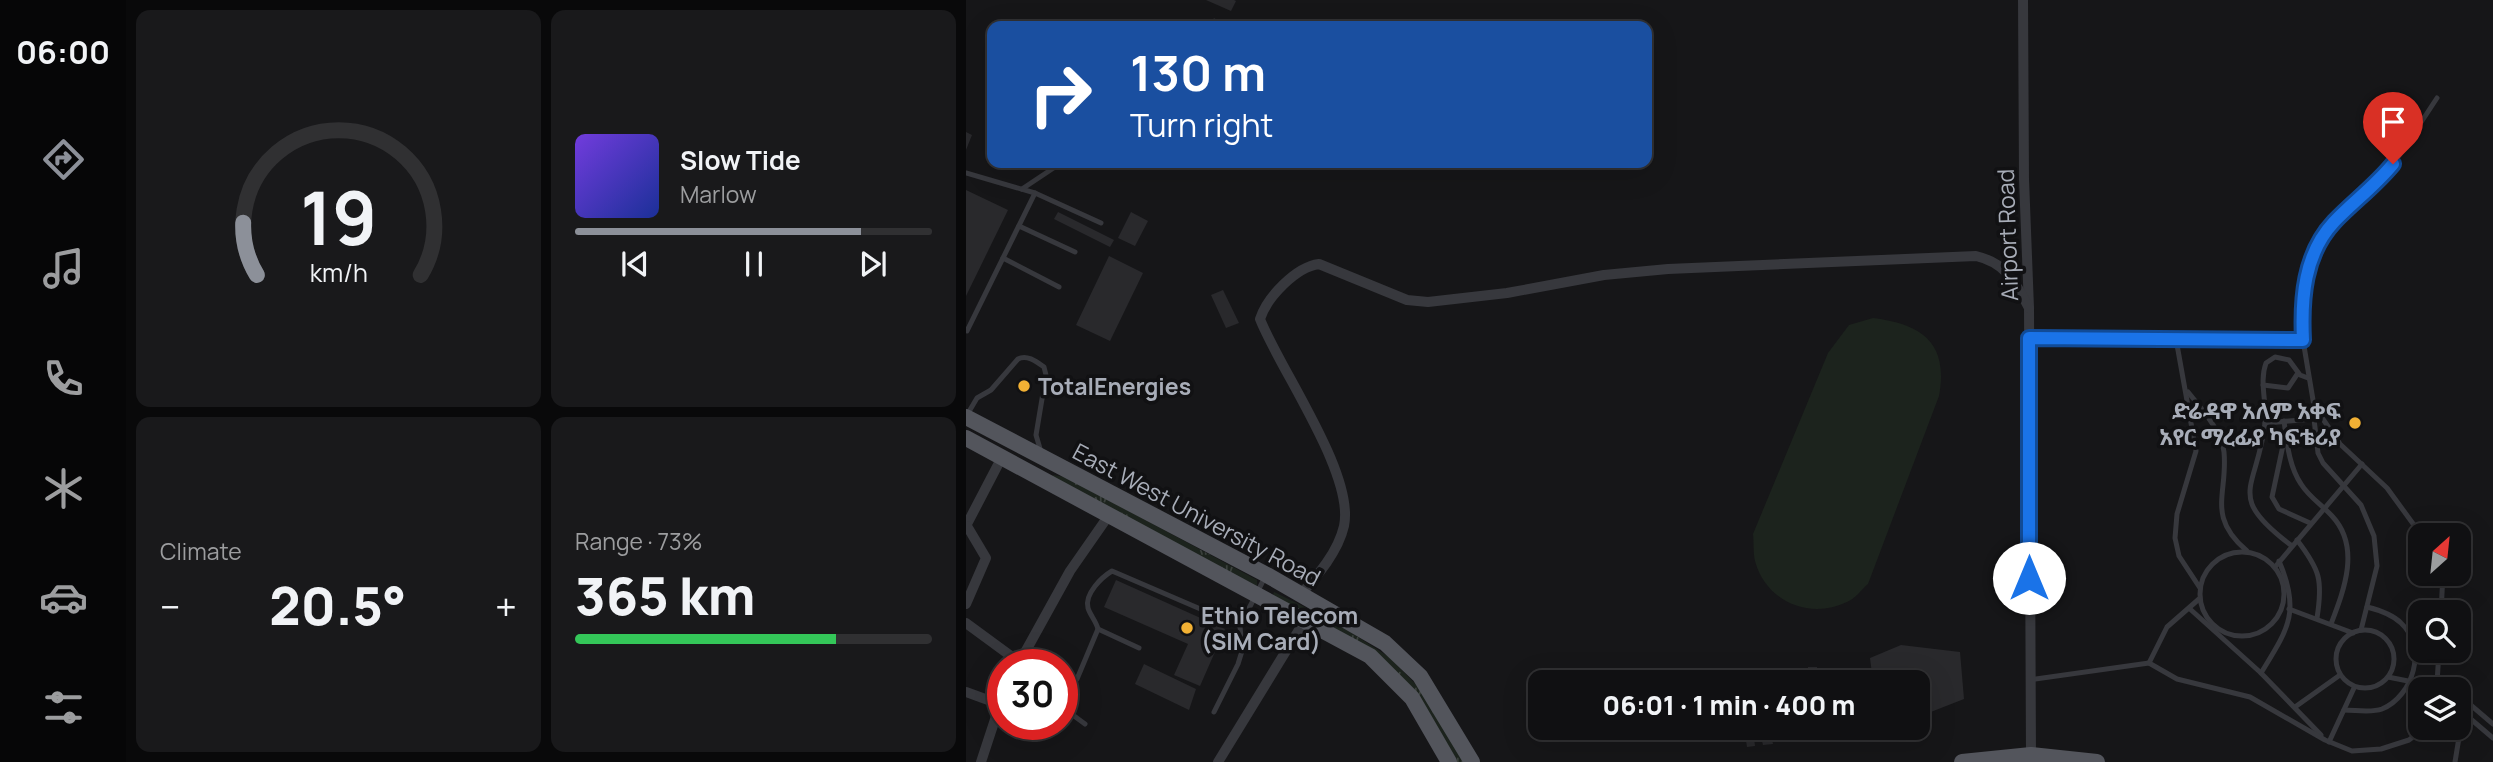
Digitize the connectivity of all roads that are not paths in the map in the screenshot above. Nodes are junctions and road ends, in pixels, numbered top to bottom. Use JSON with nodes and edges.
{"nodes":[{"id":1,"x":2023,"y":0,"type":"edge"},
{"id":2,"x":2437,"y":98,"type":"dead end"},
{"id":3,"x":1054,"y":168,"type":"edge"},
{"id":4,"x":966,"y":173,"type":"edge"},
{"id":5,"x":1022,"y":189,"type":"junction"},
{"id":6,"x":1035,"y":193,"type":"junction"},
{"id":7,"x":1101,"y":223,"type":"dead end"},
{"id":8,"x":1019,"y":226,"type":"junction"},
{"id":9,"x":1075,"y":252,"type":"dead end"},
{"id":10,"x":1003,"y":258,"type":"junction"},
{"id":11,"x":1059,"y":287,"type":"dead end"},
{"id":12,"x":2029,"y":307,"type":"junction"},
{"id":13,"x":967,"y":331,"type":"edge"},
{"id":14,"x":2029,"y":338,"type":"junction"},
{"id":15,"x":2176,"y":339,"type":"junction"},
{"id":16,"x":2303,"y":340,"type":"junction"},
{"id":17,"x":2298,"y":373,"type":"junction"},
{"id":18,"x":2308,"y":378,"type":"junction"},
{"id":19,"x":2263,"y":385,"type":"junction"},
{"id":20,"x":2186,"y":389,"type":"junction"},
{"id":21,"x":966,"y":417,"type":"edge"},
{"id":22,"x":2314,"y":419,"type":"junction"},
{"id":23,"x":2321,"y":419,"type":"junction"},
{"id":24,"x":2284,"y":421,"type":"junction"},
{"id":25,"x":2265,"y":423,"type":"junction"},
{"id":26,"x":2286,"y":433,"type":"junction"},
{"id":27,"x":966,"y":438,"type":"edge"},
{"id":28,"x":1002,"y":457,"type":"junction"},
{"id":29,"x":1044,"y":458,"type":"junction"},
{"id":30,"x":2362,"y":464,"type":"junction"},
{"id":31,"x":1036,"y":475,"type":"junction"},
{"id":32,"x":2343,"y":485,"type":"junction"},
{"id":33,"x":2323,"y":508,"type":"junction"},
{"id":34,"x":1109,"y":515,"type":"junction"},
{"id":35,"x":2309,"y":523,"type":"junction"},
{"id":36,"x":2413,"y":523,"type":"edge"},
{"id":37,"x":966,"y":526,"type":"edge"},
{"id":38,"x":2297,"y":540,"type":"junction"},
{"id":39,"x":2292,"y":546,"type":"junction"},
{"id":40,"x":2248,"y":552,"type":"junction"},
{"id":41,"x":2280,"y":561,"type":"junction"},
{"id":42,"x":2275,"y":567,"type":"junction"},
{"id":43,"x":1267,"y":575,"type":"junction"},
{"id":44,"x":2200,"y":588,"type":"junction"},
{"id":45,"x":1257,"y":594,"type":"junction"},
{"id":46,"x":1301,"y":594,"type":"junction"},
{"id":47,"x":2199,"y":599,"type":"junction"},
{"id":48,"x":966,"y":604,"type":"edge"},
{"id":49,"x":2282,"y":607,"type":"junction"},
{"id":50,"x":2367,"y":607,"type":"junction"},
{"id":51,"x":2190,"y":609,"type":"junction"},
{"id":52,"x":2291,"y":610,"type":"junction"},
{"id":53,"x":2317,"y":618,"type":"junction"},
{"id":54,"x":1304,"y":620,"type":"junction"},
{"id":55,"x":966,"y":623,"type":"edge"},
{"id":56,"x":2331,"y":624,"type":"junction"},
{"id":57,"x":1240,"y":625,"type":"junction"},
{"id":58,"x":1098,"y":629,"type":"junction"},
{"id":59,"x":2361,"y":630,"type":"junction"},
{"id":60,"x":2353,"y":633,"type":"junction"},
{"id":61,"x":1139,"y":648,"type":"dead end"},
{"id":62,"x":999,"y":649,"type":"edge"},
{"id":63,"x":1026,"y":649,"type":"edge"},
{"id":64,"x":2149,"y":663,"type":"junction"},
{"id":65,"x":2261,"y":673,"type":"junction"},
{"id":66,"x":2340,"y":675,"type":"junction"},
{"id":67,"x":1078,"y":677,"type":"edge"},
{"id":68,"x":2388,"y":677,"type":"junction"},
{"id":69,"x":2411,"y":677,"type":"edge"},
{"id":70,"x":2029,"y":680,"type":"junction"},
{"id":71,"x":2408,"y":683,"type":"edge"},
{"id":72,"x":2408,"y":686,"type":"edge"},
{"id":73,"x":2354,"y":688,"type":"junction"},
{"id":74,"x":966,"y":692,"type":"edge"},
{"id":75,"x":987,"y":697,"type":"edge"},
{"id":76,"x":2471,"y":705,"type":"edge"},
{"id":77,"x":2295,"y":707,"type":"junction"},
{"id":78,"x":2344,"y":710,"type":"junction"},
{"id":79,"x":1214,"y":712,"type":"dead end"},
{"id":80,"x":1078,"y":719,"type":"edge"},
{"id":81,"x":2471,"y":719,"type":"edge"},
{"id":82,"x":1085,"y":724,"type":"dead end"},
{"id":83,"x":2493,"y":724,"type":"edge"},
{"id":84,"x":2493,"y":738,"type":"edge"},
{"id":85,"x":988,"y":740,"type":"edge"},
{"id":86,"x":2409,"y":740,"type":"edge"},
{"id":87,"x":2458,"y":740,"type":"edge"},
{"id":88,"x":2327,"y":741,"type":"junction"},
{"id":89,"x":2031,"y":759,"type":"edge"},
{"id":90,"x":981,"y":762,"type":"edge"},
{"id":91,"x":1217,"y":762,"type":"edge"},
{"id":92,"x":1449,"y":762,"type":"edge"},
{"id":93,"x":1472,"y":762,"type":"edge"},
{"id":94,"x":1962,"y":762,"type":"edge"},
{"id":95,"x":2097,"y":762,"type":"edge"},
{"id":96,"x":2455,"y":762,"type":"edge"}],
"edges":[{"from":1,"to":12,"type":"street","name":"Airport Road"},
{"from":2,"to":16,"type":"lane"},
{"from":3,"to":5,"type":"lane"},
{"from":4,"to":5,"type":"lane"},
{"from":5,"to":6,"type":"lane"},
{"from":6,"to":7,"type":"lane"},
{"from":6,"to":8,"type":"lane"},
{"from":8,"to":9,"type":"lane"},
{"from":8,"to":10,"type":"lane"},
{"from":10,"to":11,"type":"lane"},
{"from":10,"to":13,"type":"lane"},
{"from":12,"to":14,"type":"street","name":"Airport Road"},
{"from":12,"to":46,"type":"street"},
{"from":14,"to":15,"type":"lane"},
{"from":14,"to":70,"type":"street","name":"Airport Road"},
{"from":15,"to":16,"type":"lane"},
{"from":15,"to":20,"type":"lane"},
{"from":16,"to":18,"type":"lane"},
{"from":17,"to":18,"type":"lane"},
{"from":17,"to":19,"type":"lane"},
{"from":17,"to":19,"type":"lane"},
{"from":18,"to":23,"type":"lane"},
{"from":19,"to":25,"type":"lane"},
{"from":20,"to":40,"type":"lane"},
{"from":20,"to":44,"type":"lane"},
{"from":21,"to":29,"type":"main road","name":"East West University Road"},
{"from":21,"to":29,"type":"lane"},
{"from":22,"to":23,"type":"lane"},
{"from":22,"to":24,"type":"lane"},
{"from":22,"to":32,"type":"lane"},
{"from":23,"to":30,"type":"lane"},
{"from":24,"to":25,"type":"lane"},
{"from":24,"to":26,"type":"lane"},
{"from":25,"to":39,"type":"lane"},
{"from":26,"to":33,"type":"lane"},
{"from":26,"to":35,"type":"lane"},
{"from":27,"to":28,"type":"main road","name":"East West University Road"},
{"from":28,"to":31,"type":"main road","name":"East West University Road"},
{"from":28,"to":37,"type":"street"},
{"from":29,"to":31,"type":"lane"},
{"from":29,"to":43,"type":"main road","name":"East West University Road"},
{"from":30,"to":32,"type":"lane"},
{"from":30,"to":36,"type":"lane"},
{"from":31,"to":34,"type":"main road","name":"East West University Road"},
{"from":32,"to":33,"type":"lane"},
{"from":32,"to":50,"type":"lane"},
{"from":33,"to":35,"type":"lane"},
{"from":33,"to":56,"type":"lane"},
{"from":34,"to":45,"type":"main road","name":"East West University Road"},
{"from":34,"to":63,"type":"street"},
{"from":35,"to":38,"type":"lane"},
{"from":37,"to":48,"type":"street"},
{"from":38,"to":39,"type":"lane"},
{"from":38,"to":53,"type":"lane"},
{"from":39,"to":41,"type":"lane"},
{"from":40,"to":42,"type":"lane"},
{"from":40,"to":44,"type":"lane"},
{"from":41,"to":42,"type":"lane"},
{"from":41,"to":52,"type":"lane"},
{"from":42,"to":49,"type":"lane"},
{"from":43,"to":45,"type":"lane"},
{"from":43,"to":46,"type":"main road","name":"East West University Road"},
{"from":44,"to":47,"type":"lane"},
{"from":45,"to":54,"type":"main road","name":"East West University Road"},
{"from":45,"to":57,"type":"lane"},
{"from":46,"to":93,"type":"main road","name":"East West University Road"},
{"from":47,"to":49,"type":"lane"},
{"from":47,"to":51,"type":"lane"},
{"from":49,"to":52,"type":"lane"},
{"from":50,"to":59,"type":"lane"},
{"from":50,"to":69,"type":"lane"},
{"from":51,"to":64,"type":"lane"},
{"from":51,"to":65,"type":"lane"},
{"from":52,"to":53,"type":"lane"},
{"from":52,"to":65,"type":"lane"},
{"from":53,"to":56,"type":"lane"},
{"from":54,"to":91,"type":"street"},
{"from":54,"to":92,"type":"main road","name":"East West University Road"},
{"from":55,"to":62,"type":"street"},
{"from":56,"to":60,"type":"lane"},
{"from":57,"to":58,"type":"lane"},
{"from":57,"to":79,"type":"lane"},
{"from":58,"to":61,"type":"lane"},
{"from":58,"to":67,"type":"lane"},
{"from":59,"to":60,"type":"lane"},
{"from":59,"to":68,"type":"lane"},
{"from":60,"to":66,"type":"lane"},
{"from":64,"to":70,"type":"lane"},
{"from":64,"to":88,"type":"lane"},
{"from":65,"to":77,"type":"lane"},
{"from":66,"to":73,"type":"lane"},
{"from":66,"to":77,"type":"lane"},
{"from":68,"to":71,"type":"lane"},
{"from":68,"to":73,"type":"lane"},
{"from":70,"to":89,"type":"street","name":"Airport Road"},
{"from":72,"to":78,"type":"lane"},
{"from":73,"to":78,"type":"lane"},
{"from":74,"to":75,"type":"street"},
{"from":76,"to":83,"type":"lane"},
{"from":77,"to":88,"type":"lane"},
{"from":78,"to":88,"type":"lane"},
{"from":80,"to":82,"type":"lane"},
{"from":81,"to":84,"type":"lane"},
{"from":85,"to":90,"type":"street"},
{"from":86,"to":88,"type":"lane"},
{"from":87,"to":96,"type":"lane"},
{"from":89,"to":94,"type":"main road"},
{"from":89,"to":95,"type":"main road"}]}
